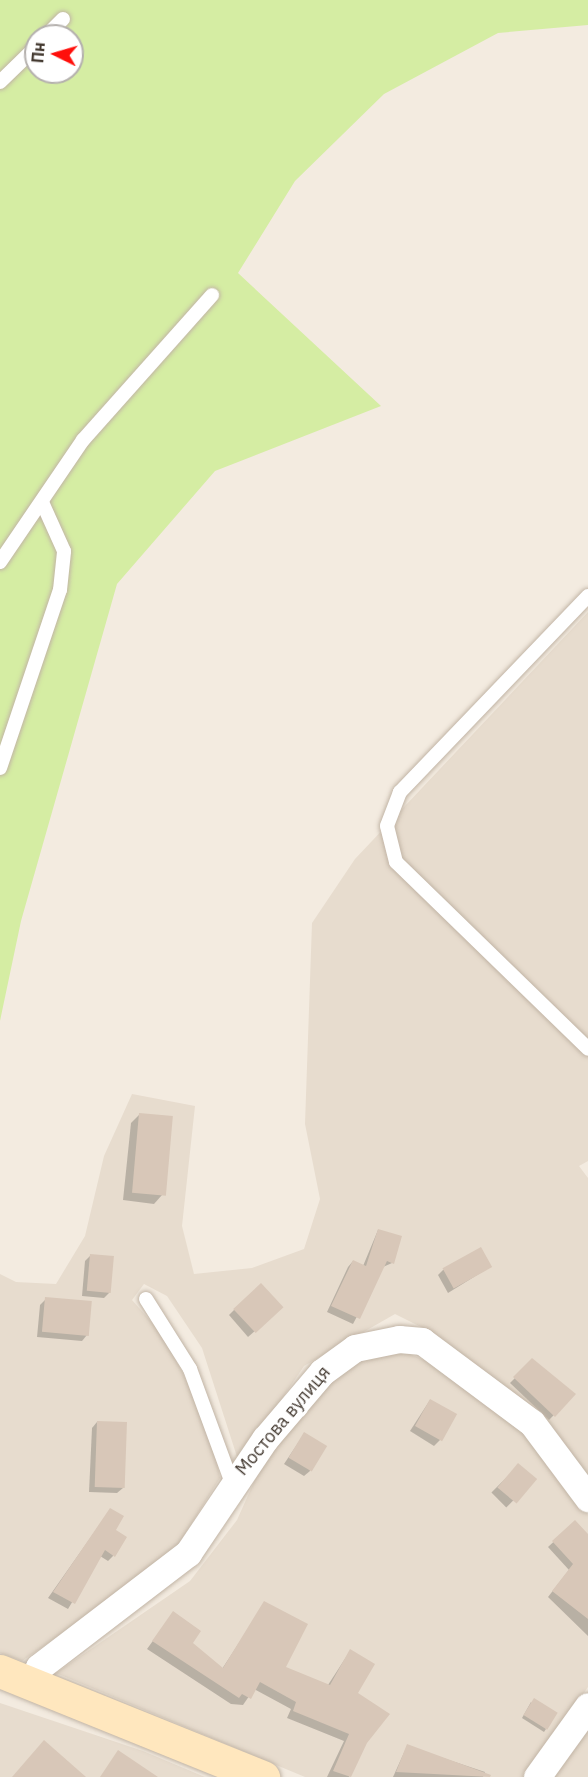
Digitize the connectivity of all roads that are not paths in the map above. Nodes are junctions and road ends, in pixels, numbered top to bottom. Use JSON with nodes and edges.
{"nodes":[{"id":1,"x":63,"y":19,"type":"dead end"},
{"id":2,"x":58,"y":24,"type":"edge"},
{"id":3,"x":24,"y":58,"type":"edge"},
{"id":4,"x":0,"y":82,"type":"edge"},
{"id":5,"x":212,"y":295,"type":"dead end"},
{"id":6,"x":42,"y":502,"type":"junction"},
{"id":7,"x":0,"y":561,"type":"edge"},
{"id":8,"x":588,"y":596,"type":"edge"},
{"id":9,"x":0,"y":768,"type":"edge"},
{"id":10,"x":588,"y":1049,"type":"edge"},
{"id":11,"x":146,"y":1299,"type":"dead end"},
{"id":12,"x":231,"y":1483,"type":"junction"},
{"id":13,"x":588,"y":1498,"type":"edge"},
{"id":14,"x":0,"y":1671,"type":"edge"},
{"id":15,"x":33,"y":1682,"type":"junction"},
{"id":16,"x":588,"y":1706,"type":"edge"},
{"id":17,"x":263,"y":1777,"type":"edge"},
{"id":18,"x":537,"y":1777,"type":"edge"}],
"edges":[{"from":1,"to":2,"type":"lane"},
{"from":3,"to":4,"type":"lane"},
{"from":5,"to":6,"type":"lane"},
{"from":6,"to":7,"type":"lane"},
{"from":6,"to":9,"type":"lane"},
{"from":8,"to":10,"type":"lane"},
{"from":11,"to":12,"type":"lane"},
{"from":12,"to":13,"type":"street","name":"Мостова вулиця"},
{"from":12,"to":15,"type":"street","name":"Мостова вулиця"},
{"from":14,"to":15,"type":"street"},
{"from":15,"to":17,"type":"street"},
{"from":16,"to":18,"type":"street"}]}
